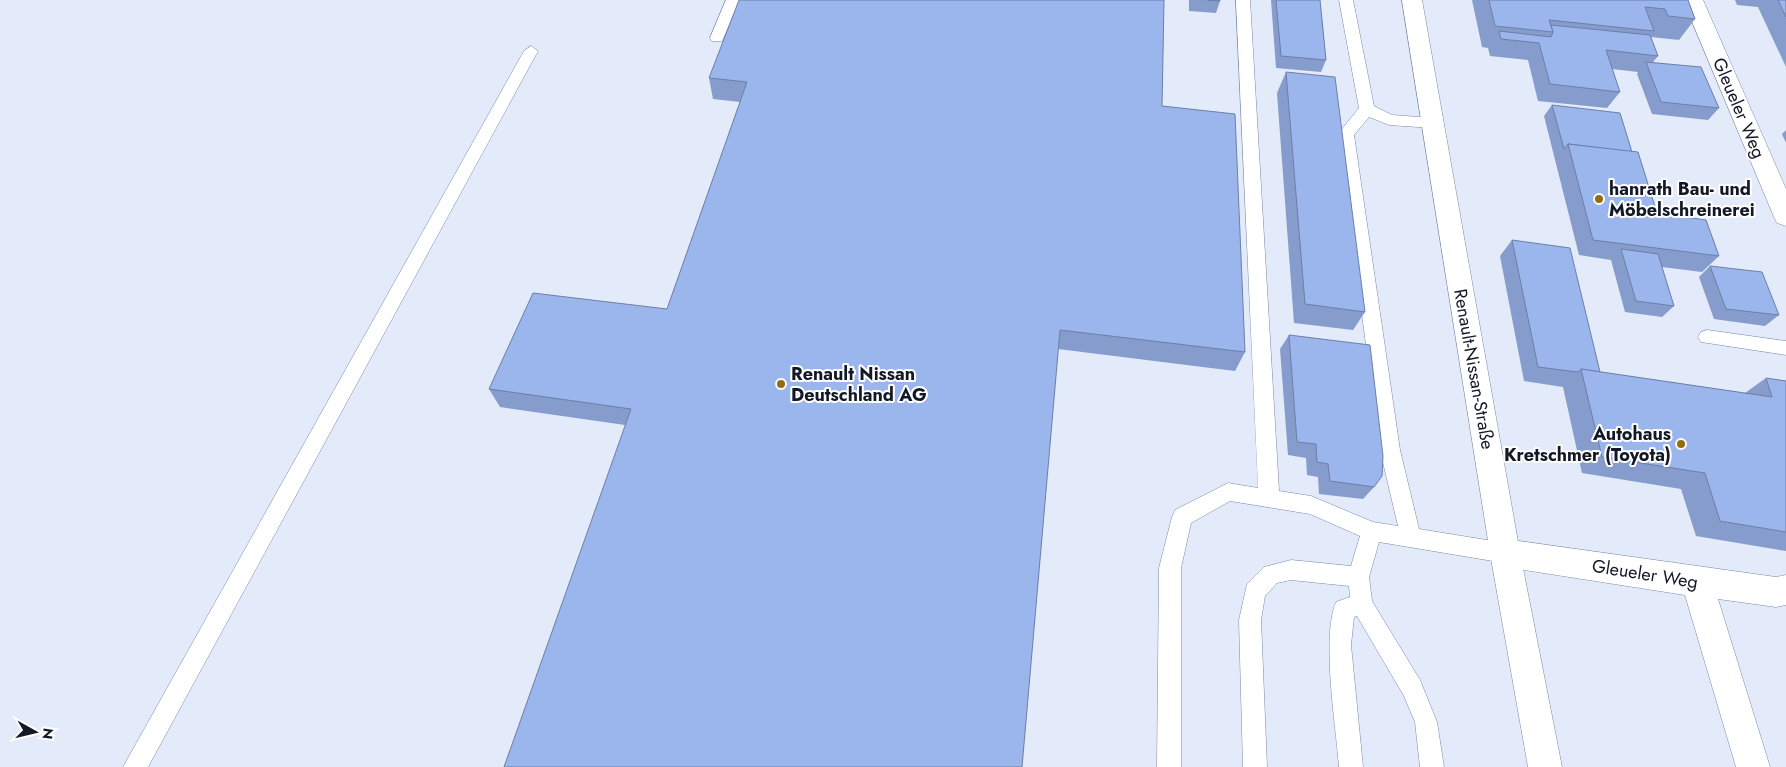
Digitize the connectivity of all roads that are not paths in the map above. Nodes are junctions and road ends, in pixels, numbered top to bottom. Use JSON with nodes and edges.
{"nodes":[{"id":1,"x":733,"y":0,"type":"edge"},
{"id":2,"x":1243,"y":0,"type":"edge"},
{"id":3,"x":1346,"y":0,"type":"edge"},
{"id":4,"x":1412,"y":0,"type":"edge"},
{"id":5,"x":1693,"y":0,"type":"edge"},
{"id":6,"x":717,"y":38,"type":"dead end"},
{"id":7,"x":531,"y":51,"type":"dead end"},
{"id":8,"x":1367,"y":109,"type":"junction"},
{"id":9,"x":1433,"y":123,"type":"junction"},
{"id":10,"x":1786,"y":217,"type":"edge"},
{"id":11,"x":1708,"y":338,"type":"dead end"},
{"id":12,"x":1786,"y":348,"type":"edge"},
{"id":13,"x":1269,"y":499,"type":"junction"},
{"id":14,"x":1372,"y":531,"type":"junction"},
{"id":15,"x":1411,"y":538,"type":"junction"},
{"id":16,"x":1505,"y":553,"type":"junction"},
{"id":17,"x":1358,"y":577,"type":"junction"},
{"id":18,"x":1697,"y":582,"type":"junction"},
{"id":19,"x":1786,"y":590,"type":"edge"},
{"id":20,"x":1362,"y":604,"type":"junction"},
{"id":21,"x":135,"y":767,"type":"edge"},
{"id":22,"x":1169,"y":767,"type":"edge"},
{"id":23,"x":1255,"y":767,"type":"edge"},
{"id":24,"x":1352,"y":767,"type":"edge"},
{"id":25,"x":1432,"y":767,"type":"edge"},
{"id":26,"x":1545,"y":767,"type":"edge"},
{"id":27,"x":1753,"y":767,"type":"edge"}],
"edges":[{"from":1,"to":6,"type":"lane"},
{"from":2,"to":13,"type":"lane"},
{"from":3,"to":8,"type":"lane"},
{"from":4,"to":9,"type":"street","name":"Renault-Nissan-Straße"},
{"from":5,"to":10,"type":"street","name":"Gleueler Weg"},
{"from":7,"to":21,"type":"lane"},
{"from":8,"to":9,"type":"lane"},
{"from":8,"to":15,"type":"lane"},
{"from":9,"to":16,"type":"street","name":"Renault-Nissan-Straße"},
{"from":11,"to":12,"type":"lane"},
{"from":13,"to":14,"type":"lane"},
{"from":13,"to":22,"type":"lane"},
{"from":14,"to":15,"type":"lane"},
{"from":14,"to":17,"type":"lane"},
{"from":15,"to":16,"type":"lane"},
{"from":16,"to":18,"type":"street","name":"Gleueler Weg"},
{"from":16,"to":26,"type":"street","name":"Renault-Nissan-Straße"},
{"from":17,"to":20,"type":"lane"},
{"from":17,"to":23,"type":"lane"},
{"from":18,"to":19,"type":"street","name":"Gleueler Weg"},
{"from":18,"to":27,"type":"street"},
{"from":20,"to":24,"type":"lane"},
{"from":20,"to":25,"type":"lane"}]}
